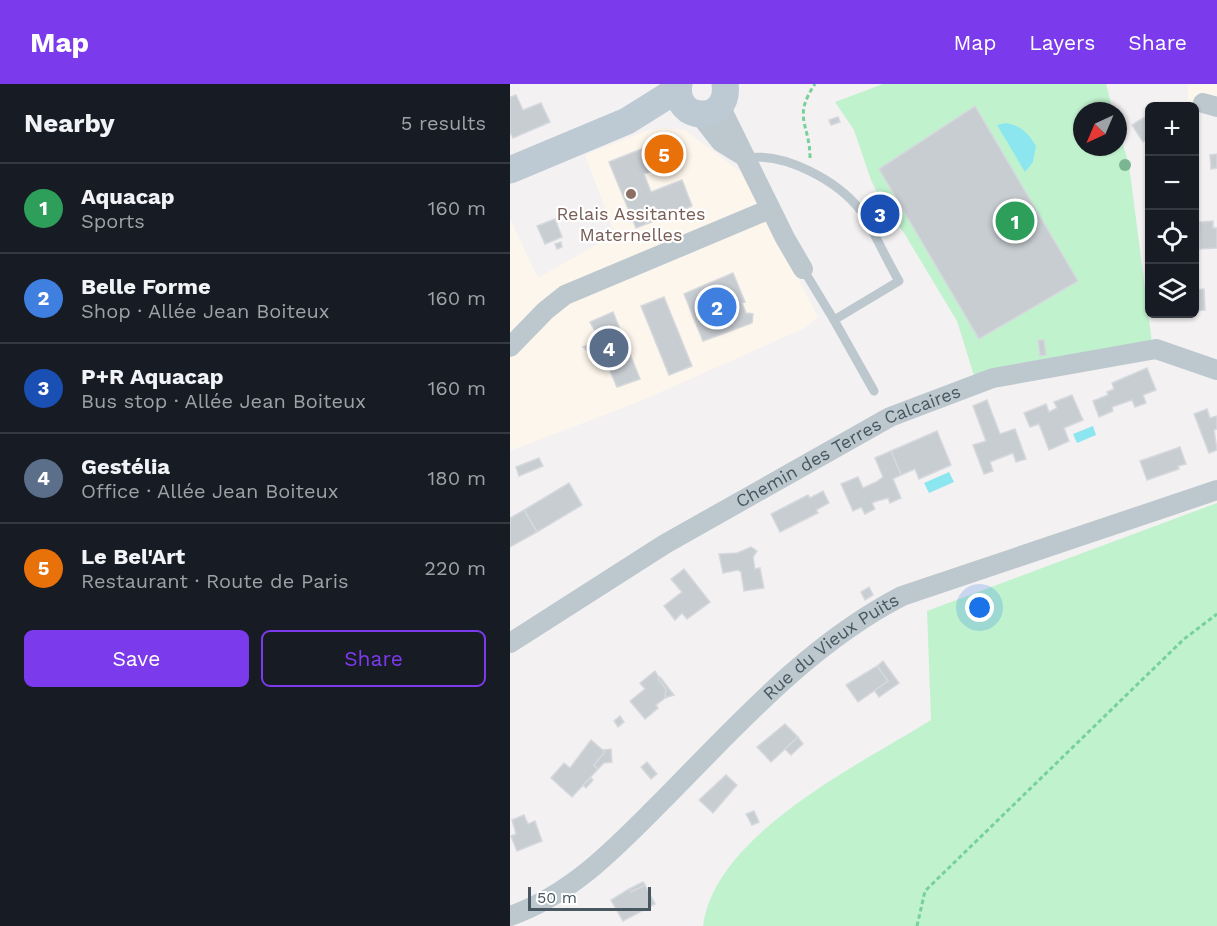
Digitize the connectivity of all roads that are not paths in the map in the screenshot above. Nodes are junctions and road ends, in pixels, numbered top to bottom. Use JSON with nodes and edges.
{"nodes":[{"id":1,"x":706,"y":95,"type":"edge"},
{"id":2,"x":747,"y":158,"type":"junction"},
{"id":3,"x":510,"y":170,"type":"edge"},
{"id":4,"x":770,"y":209,"type":"junction"},
{"id":5,"x":803,"y":269,"type":"joint"},
{"id":6,"x":834,"y":320,"type":"junction"},
{"id":7,"x":510,"y":347,"type":"edge"},
{"id":8,"x":1217,"y":370,"type":"edge"},
{"id":9,"x":874,"y":391,"type":"dead end"},
{"id":10,"x":1217,"y":490,"type":"edge"},
{"id":11,"x":510,"y":643,"type":"edge"},
{"id":12,"x":510,"y":916,"type":"edge"}],
"edges":[{"from":1,"to":2,"type":"street"},
{"from":1,"to":3,"type":"main road"},
{"from":2,"to":4,"type":"street"},
{"from":2,"to":6,"type":"lane"},
{"from":4,"to":5,"type":"street"},
{"from":4,"to":7,"type":"street"},
{"from":5,"to":6,"type":"lane"},
{"from":6,"to":9,"type":"lane"},
{"from":8,"to":11,"type":"street","name":"Chemin des Terres Calcaires"},
{"from":10,"to":12,"type":"street","name":"Rue du Vieux Puits"}]}
